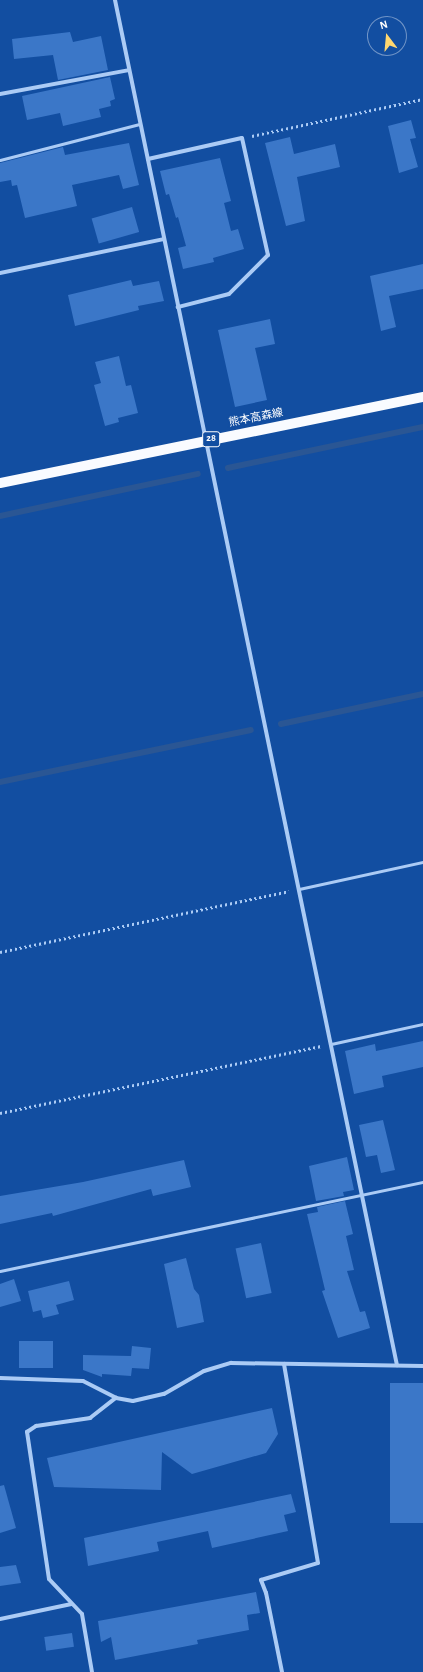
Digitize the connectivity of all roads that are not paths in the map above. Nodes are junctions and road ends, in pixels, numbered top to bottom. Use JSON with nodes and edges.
{"nodes":[{"id":1,"x":115,"y":0,"type":"edge"},
{"id":2,"x":129,"y":70,"type":"junction"},
{"id":3,"x":0,"y":94,"type":"edge"},
{"id":4,"x":139,"y":124,"type":"junction"},
{"id":5,"x":148,"y":159,"type":"junction"},
{"id":6,"x":0,"y":160,"type":"edge"},
{"id":7,"x":164,"y":239,"type":"junction"},
{"id":8,"x":0,"y":273,"type":"edge"},
{"id":9,"x":178,"y":307,"type":"junction"},
{"id":10,"x":423,"y":397,"type":"edge"},
{"id":11,"x":207,"y":440,"type":"junction"},
{"id":12,"x":0,"y":483,"type":"edge"},
{"id":13,"x":423,"y":862,"type":"edge"},
{"id":14,"x":299,"y":889,"type":"junction"},
{"id":15,"x":423,"y":1024,"type":"edge"},
{"id":16,"x":331,"y":1044,"type":"junction"},
{"id":17,"x":423,"y":1182,"type":"edge"},
{"id":18,"x":362,"y":1195,"type":"junction"},
{"id":19,"x":0,"y":1271,"type":"edge"},
{"id":20,"x":284,"y":1364,"type":"junction"},
{"id":21,"x":397,"y":1365,"type":"junction"},
{"id":22,"x":423,"y":1366,"type":"edge"},
{"id":23,"x":0,"y":1378,"type":"edge"},
{"id":24,"x":116,"y":1398,"type":"junction"},
{"id":25,"x":71,"y":1604,"type":"junction"},
{"id":26,"x":0,"y":1619,"type":"edge"},
{"id":27,"x":92,"y":1672,"type":"edge"},
{"id":28,"x":282,"y":1672,"type":"edge"}],
"edges":[{"from":1,"to":2,"type":"street"},
{"from":2,"to":3,"type":"street"},
{"from":2,"to":4,"type":"street"},
{"from":4,"to":5,"type":"street"},
{"from":4,"to":6,"type":"lane"},
{"from":5,"to":7,"type":"street"},
{"from":5,"to":9,"type":"street"},
{"from":7,"to":8,"type":"street"},
{"from":7,"to":9,"type":"street"},
{"from":9,"to":11,"type":"street"},
{"from":10,"to":11,"type":"main road","name":"熊本高森線","number":"28"},
{"from":11,"to":12,"type":"main road","name":"熊本高森線","number":"28"},
{"from":11,"to":14,"type":"street"},
{"from":13,"to":14,"type":"lane"},
{"from":14,"to":16,"type":"street"},
{"from":15,"to":16,"type":"lane"},
{"from":16,"to":18,"type":"street"},
{"from":17,"to":18,"type":"lane"},
{"from":18,"to":19,"type":"lane"},
{"from":18,"to":21,"type":"street"},
{"from":20,"to":21,"type":"street"},
{"from":20,"to":24,"type":"street"},
{"from":20,"to":28,"type":"street"},
{"from":21,"to":22,"type":"street"},
{"from":23,"to":24,"type":"street"},
{"from":24,"to":25,"type":"street"},
{"from":25,"to":26,"type":"street"},
{"from":25,"to":27,"type":"street"}]}
